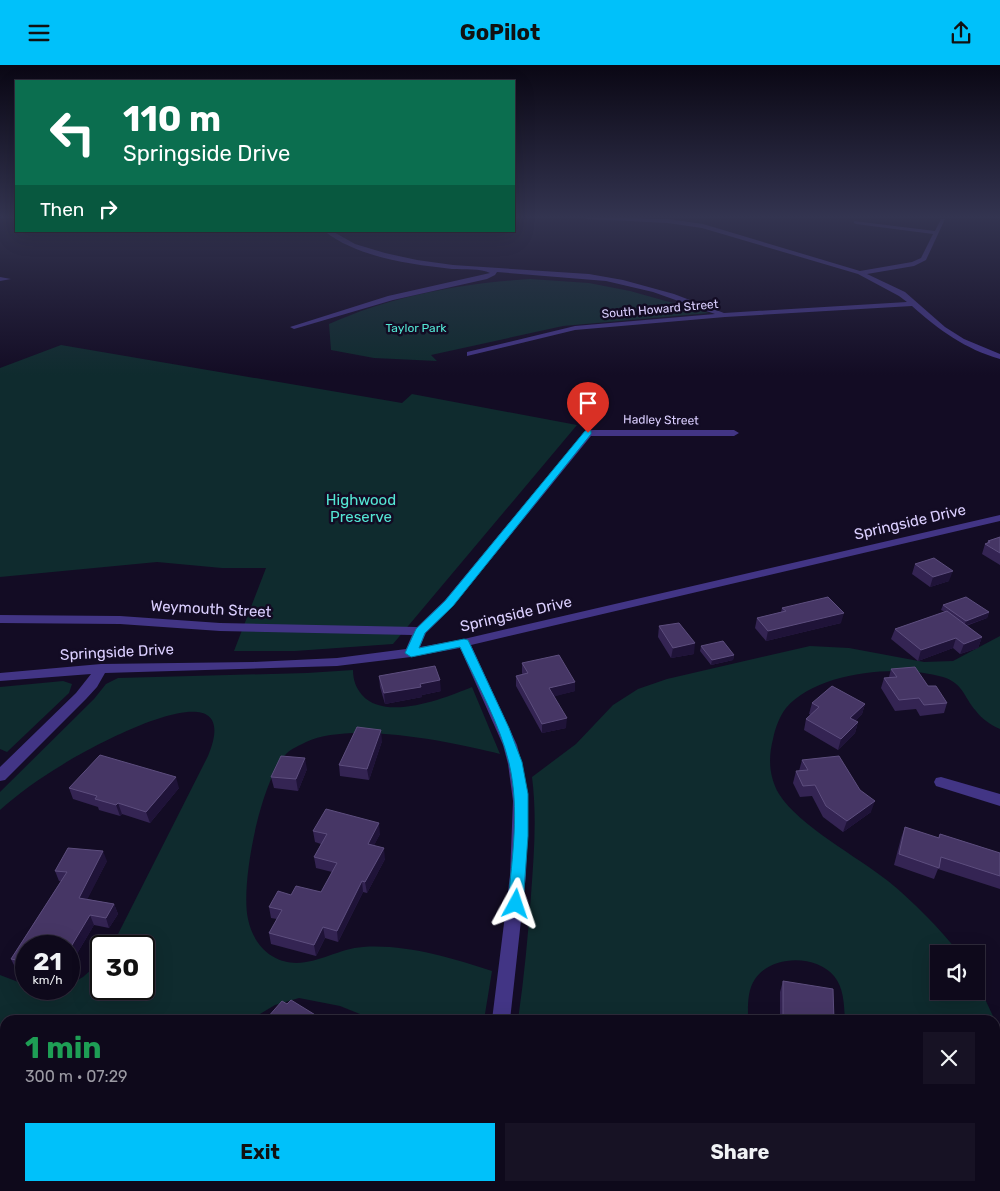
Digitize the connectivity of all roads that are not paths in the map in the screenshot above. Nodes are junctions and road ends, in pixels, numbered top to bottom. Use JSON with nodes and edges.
{"nodes":[{"id":1,"x":494,"y":269,"type":"edge"},
{"id":2,"x":501,"y":270,"type":"edge"},
{"id":3,"x":849,"y":270,"type":"edge"},
{"id":4,"x":877,"y":270,"type":"edge"},
{"id":5,"x":860,"y":273,"type":"junction"},
{"id":6,"x":915,"y":304,"type":"junction"},
{"id":7,"x":725,"y":315,"type":"junction"},
{"id":8,"x":294,"y":327,"type":"dead end"},
{"id":9,"x":470,"y":354,"type":"dead end"},
{"id":10,"x":1000,"y":357,"type":"edge"},
{"id":11,"x":734,"y":433,"type":"dead end"},
{"id":12,"x":1000,"y":518,"type":"edge"},
{"id":13,"x":0,"y":619,"type":"edge"},
{"id":14,"x":420,"y":631,"type":"junction"},
{"id":15,"x":464,"y":643,"type":"junction"},
{"id":16,"x":411,"y":653,"type":"junction"},
{"id":17,"x":101,"y":668,"type":"junction"},
{"id":18,"x":0,"y":677,"type":"edge"},
{"id":19,"x":0,"y":776,"type":"edge"},
{"id":20,"x":940,"y":782,"type":"dead end"},
{"id":21,"x":1000,"y":800,"type":"edge"},
{"id":22,"x":502,"y":1015,"type":"edge"}],
"edges":[{"from":1,"to":8,"type":"street"},
{"from":2,"to":7,"type":"street"},
{"from":3,"to":5,"type":"street"},
{"from":4,"to":5,"type":"street"},
{"from":5,"to":6,"type":"street"},
{"from":6,"to":7,"type":"street","name":"South Howard Street"},
{"from":6,"to":10,"type":"street"},
{"from":7,"to":9,"type":"street","name":"South Howard Street"},
{"from":11,"to":14,"type":"street","name":"Hadley Street"},
{"from":12,"to":15,"type":"street","name":"Springside Drive"},
{"from":13,"to":14,"type":"street","name":"Weymouth Street"},
{"from":14,"to":16,"type":"street"},
{"from":15,"to":16,"type":"street","name":"Springside Drive"},
{"from":15,"to":22,"type":"street"},
{"from":16,"to":17,"type":"street","name":"Springside Drive"},
{"from":17,"to":18,"type":"street","name":"Springside Drive"},
{"from":17,"to":19,"type":"street"},
{"from":20,"to":21,"type":"street"}]}
